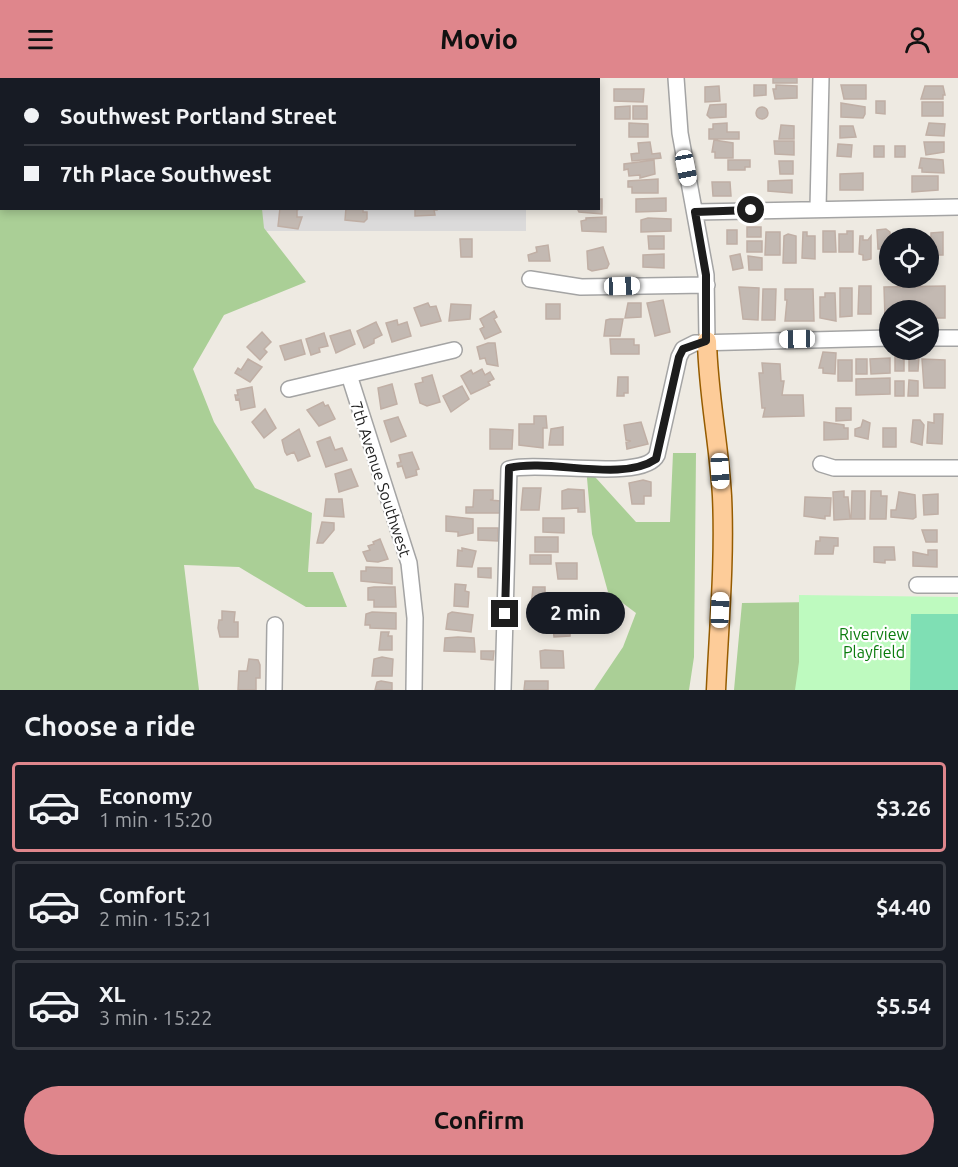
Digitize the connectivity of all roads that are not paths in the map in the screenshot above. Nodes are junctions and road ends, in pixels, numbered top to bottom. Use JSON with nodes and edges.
{"nodes":[{"id":1,"x":676,"y":78,"type":"edge"},
{"id":2,"x":821,"y":78,"type":"edge"},
{"id":3,"x":958,"y":207,"type":"edge"},
{"id":4,"x":818,"y":208,"type":"junction"},
{"id":5,"x":695,"y":212,"type":"junction"},
{"id":6,"x":530,"y":279,"type":"dead end"},
{"id":7,"x":706,"y":285,"type":"junction"},
{"id":8,"x":879,"y":338,"type":"edge"},
{"id":9,"x":939,"y":338,"type":"edge"},
{"id":10,"x":958,"y":338,"type":"edge"},
{"id":11,"x":706,"y":341,"type":"junction"},
{"id":12,"x":454,"y":350,"type":"dead end"},
{"id":13,"x":349,"y":375,"type":"junction"},
{"id":14,"x":288,"y":389,"type":"dead end"},
{"id":15,"x":821,"y":464,"type":"dead end"},
{"id":16,"x":958,"y":468,"type":"edge"},
{"id":17,"x":917,"y":585,"type":"dead end"},
{"id":18,"x":958,"y":585,"type":"edge"},
{"id":19,"x":275,"y":625,"type":"dead end"},
{"id":20,"x":274,"y":690,"type":"edge"},
{"id":21,"x":414,"y":690,"type":"edge"},
{"id":22,"x":503,"y":690,"type":"edge"},
{"id":23,"x":716,"y":690,"type":"edge"}],
"edges":[{"from":1,"to":5,"type":"street"},
{"from":2,"to":4,"type":"street"},
{"from":3,"to":4,"type":"street"},
{"from":4,"to":5,"type":"street"},
{"from":5,"to":7,"type":"street"},
{"from":6,"to":7,"type":"street"},
{"from":7,"to":11,"type":"street"},
{"from":8,"to":11,"type":"street"},
{"from":9,"to":10,"type":"street"},
{"from":11,"to":22,"type":"street"},
{"from":11,"to":23,"type":"main road"},
{"from":12,"to":13,"type":"street"},
{"from":13,"to":14,"type":"street"},
{"from":13,"to":21,"type":"street","name":"7th Avenue Southwest"},
{"from":15,"to":16,"type":"street"},
{"from":17,"to":18,"type":"street"},
{"from":19,"to":20,"type":"street"}]}
